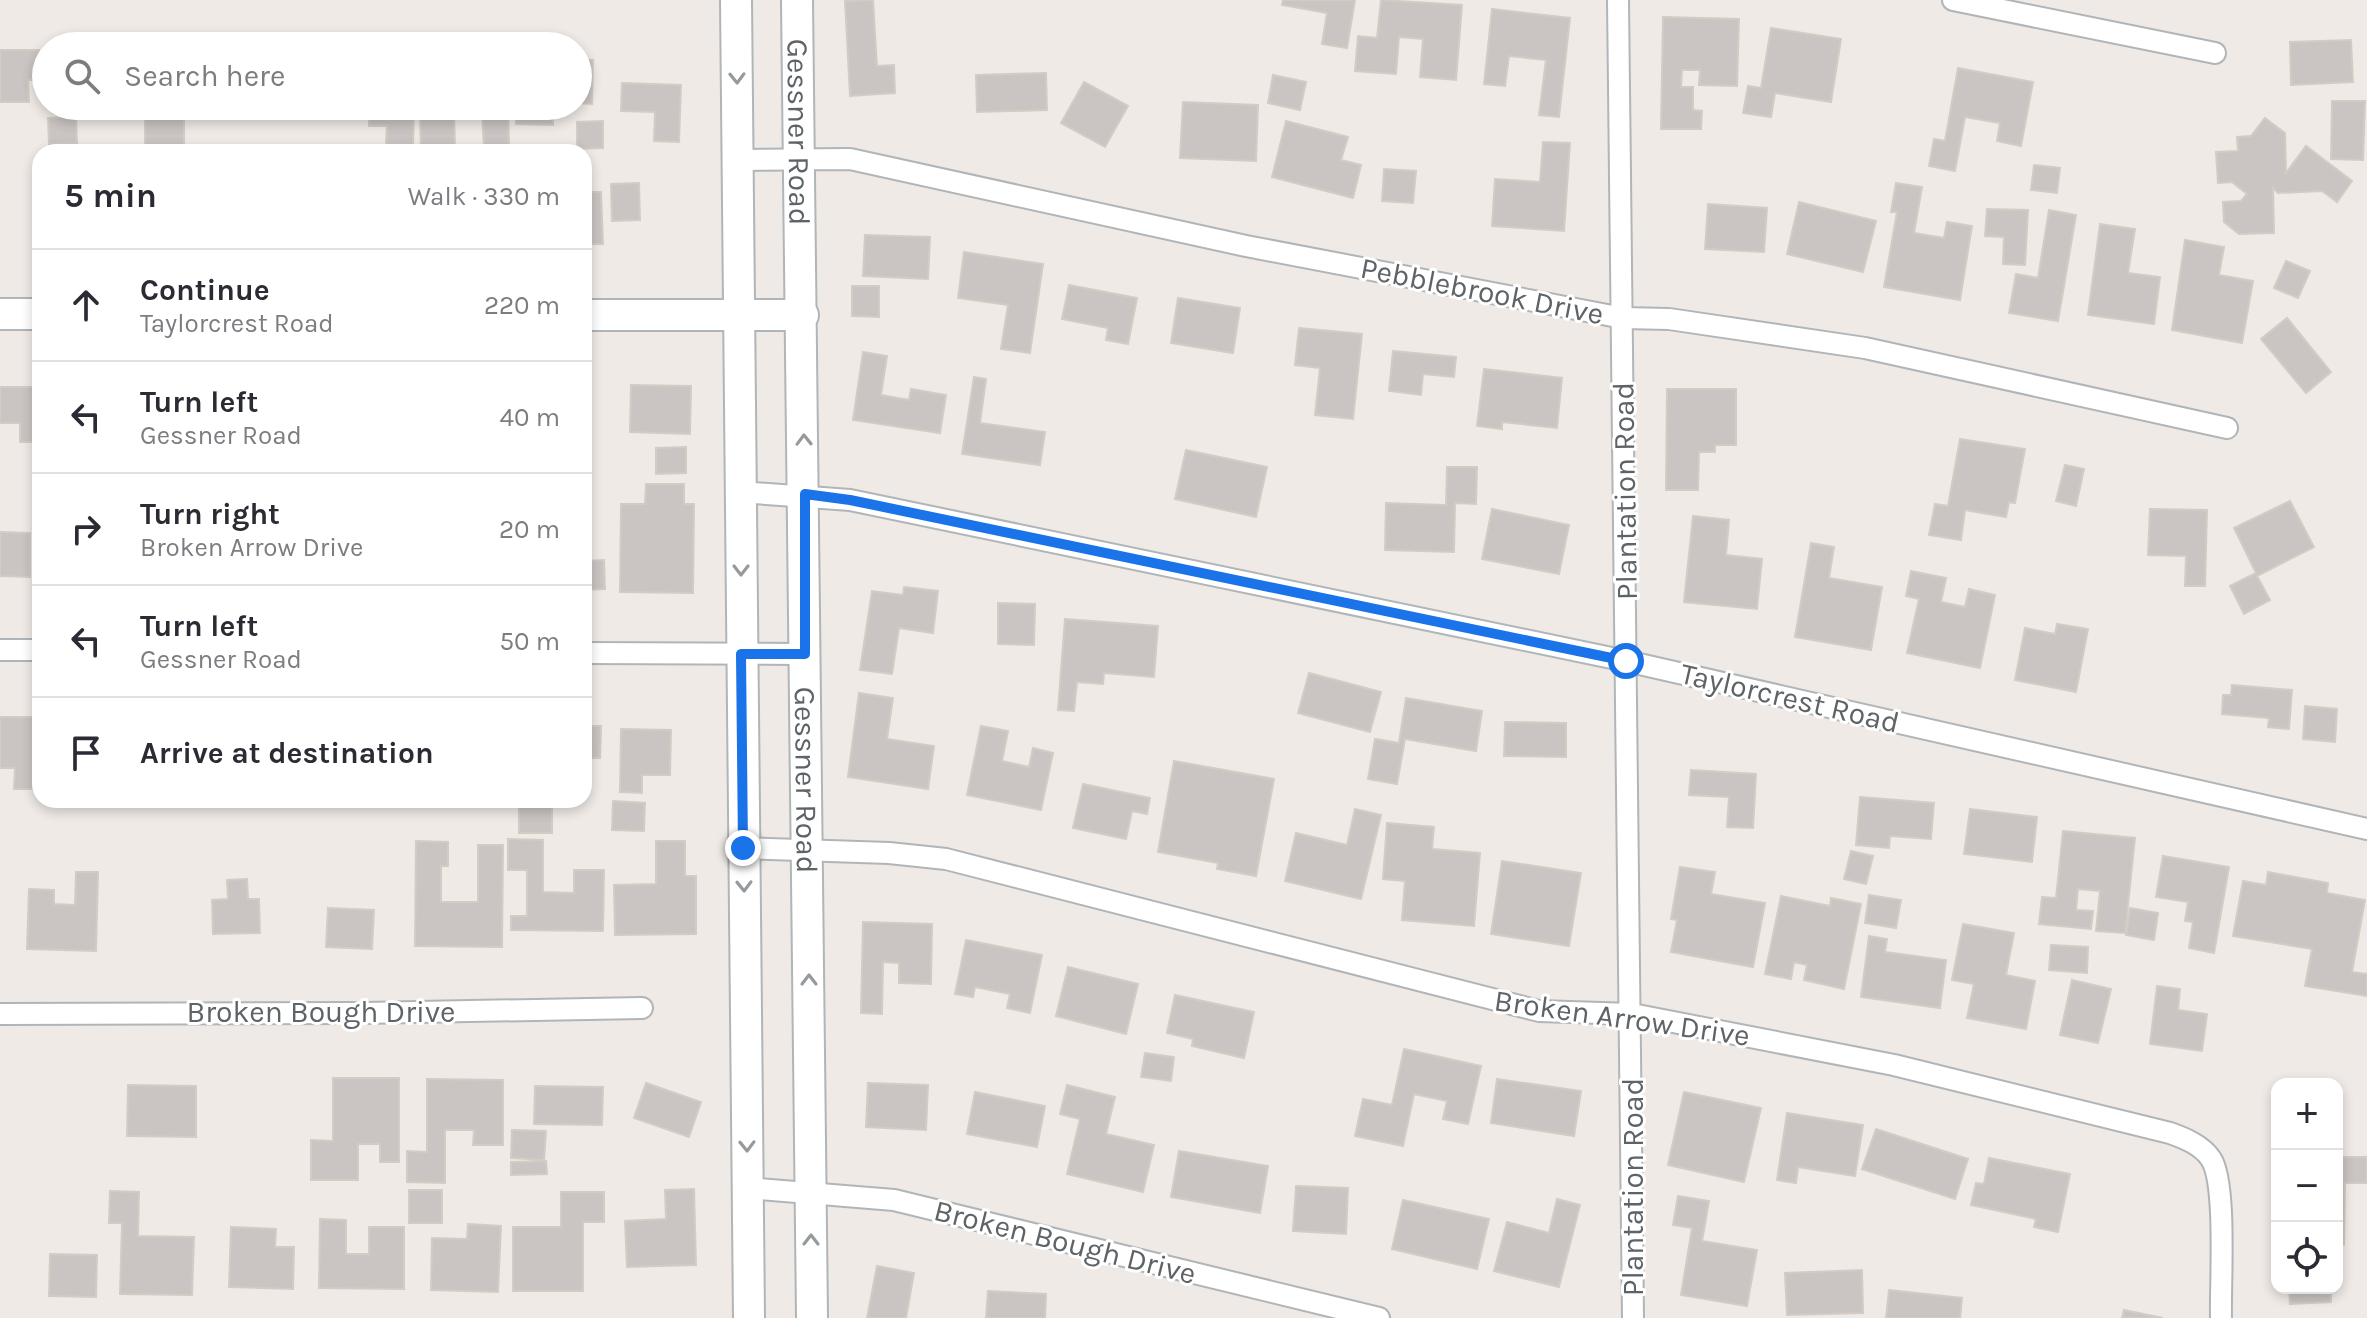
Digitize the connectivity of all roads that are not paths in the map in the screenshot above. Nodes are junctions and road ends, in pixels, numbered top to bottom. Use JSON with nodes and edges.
{"nodes":[{"id":1,"x":736,"y":0,"type":"edge"},
{"id":2,"x":797,"y":0,"type":"edge"},
{"id":3,"x":1618,"y":0,"type":"edge"},
{"id":4,"x":1953,"y":0,"type":"edge"},
{"id":5,"x":2215,"y":53,"type":"dead end"},
{"id":6,"x":799,"y":157,"type":"junction"},
{"id":7,"x":737,"y":160,"type":"junction"},
{"id":8,"x":0,"y":314,"type":"edge"},
{"id":9,"x":32,"y":314,"type":"edge"},
{"id":10,"x":592,"y":315,"type":"edge"},
{"id":11,"x":739,"y":315,"type":"junction"},
{"id":12,"x":803,"y":315,"type":"junction"},
{"id":13,"x":1623,"y":318,"type":"junction"},
{"id":14,"x":2227,"y":428,"type":"dead end"},
{"id":15,"x":740,"y":492,"type":"junction"},
{"id":16,"x":805,"y":494,"type":"junction"},
{"id":17,"x":0,"y":650,"type":"edge"},
{"id":18,"x":32,"y":650,"type":"edge"},
{"id":19,"x":592,"y":653,"type":"edge"},
{"id":20,"x":741,"y":654,"type":"junction"},
{"id":21,"x":805,"y":654,"type":"junction"},
{"id":22,"x":1626,"y":661,"type":"junction"},
{"id":23,"x":2367,"y":829,"type":"edge"},
{"id":24,"x":743,"y":848,"type":"junction"},
{"id":25,"x":809,"y":849,"type":"junction"},
{"id":26,"x":642,"y":1008,"type":"dead end"},
{"id":27,"x":0,"y":1014,"type":"edge"},
{"id":28,"x":1632,"y":1014,"type":"junction"},
{"id":29,"x":747,"y":1188,"type":"junction"},
{"id":30,"x":811,"y":1192,"type":"junction"},
{"id":31,"x":2221,"y":1310,"type":"edge"},
{"id":32,"x":749,"y":1318,"type":"edge"},
{"id":33,"x":812,"y":1318,"type":"edge"},
{"id":34,"x":1379,"y":1318,"type":"edge"},
{"id":35,"x":1633,"y":1318,"type":"edge"}],
"edges":[{"from":1,"to":7,"type":"main road","name":"Gessner Road","one_way":true},
{"from":2,"to":6,"type":"main road","name":"Gessner Road"},
{"from":3,"to":13,"type":"street","name":"Plantation Road"},
{"from":4,"to":5,"type":"street"},
{"from":6,"to":7,"type":"street","name":"Pebblebrook Drive"},
{"from":6,"to":12,"type":"main road","name":"Gessner Road"},
{"from":6,"to":13,"type":"street","name":"Pebblebrook Drive"},
{"from":7,"to":11,"type":"main road","name":"Gessner Road"},
{"from":8,"to":9,"type":"main road"},
{"from":10,"to":11,"type":"main road"},
{"from":11,"to":12,"type":"main road"},
{"from":11,"to":15,"type":"main road","name":"Gessner Road"},
{"from":16,"to":12,"type":"main road","name":"Gessner Road","one_way":true},
{"from":13,"to":14,"type":"street","name":"Pebblebrook Drive"},
{"from":13,"to":22,"type":"street","name":"Plantation Road"},
{"from":15,"to":16,"type":"street","name":"Taylorcrest Road"},
{"from":15,"to":20,"type":"main road","name":"Gessner Road","one_way":true},
{"from":16,"to":21,"type":"main road","name":"Gessner Road"},
{"from":16,"to":22,"type":"street","name":"Taylorcrest Road"},
{"from":17,"to":18,"type":"street"},
{"from":19,"to":20,"type":"street"},
{"from":20,"to":21,"type":"street"},
{"from":20,"to":24,"type":"main road","name":"Gessner Road"},
{"from":21,"to":25,"type":"main road","name":"Gessner Road"},
{"from":22,"to":23,"type":"street","name":"Taylorcrest Road"},
{"from":22,"to":28,"type":"street","name":"Plantation Road"},
{"from":24,"to":25,"type":"street","name":"Broken Arrow Drive"},
{"from":24,"to":29,"type":"main road","name":"Gessner Road","one_way":true},
{"from":25,"to":28,"type":"street","name":"Broken Arrow Drive"},
{"from":30,"to":25,"type":"main road","name":"Gessner Road","one_way":true},
{"from":26,"to":27,"type":"street","name":"Broken Bough Drive"},
{"from":28,"to":31,"type":"street","name":"Broken Arrow Drive"},
{"from":28,"to":35,"type":"street","name":"Plantation Road"},
{"from":29,"to":30,"type":"street","name":"Broken Bough Drive"},
{"from":29,"to":32,"type":"main road","name":"Gessner Road"},
{"from":33,"to":30,"type":"main road","name":"Gessner Road","one_way":true},
{"from":30,"to":34,"type":"street","name":"Broken Bough Drive"}]}
